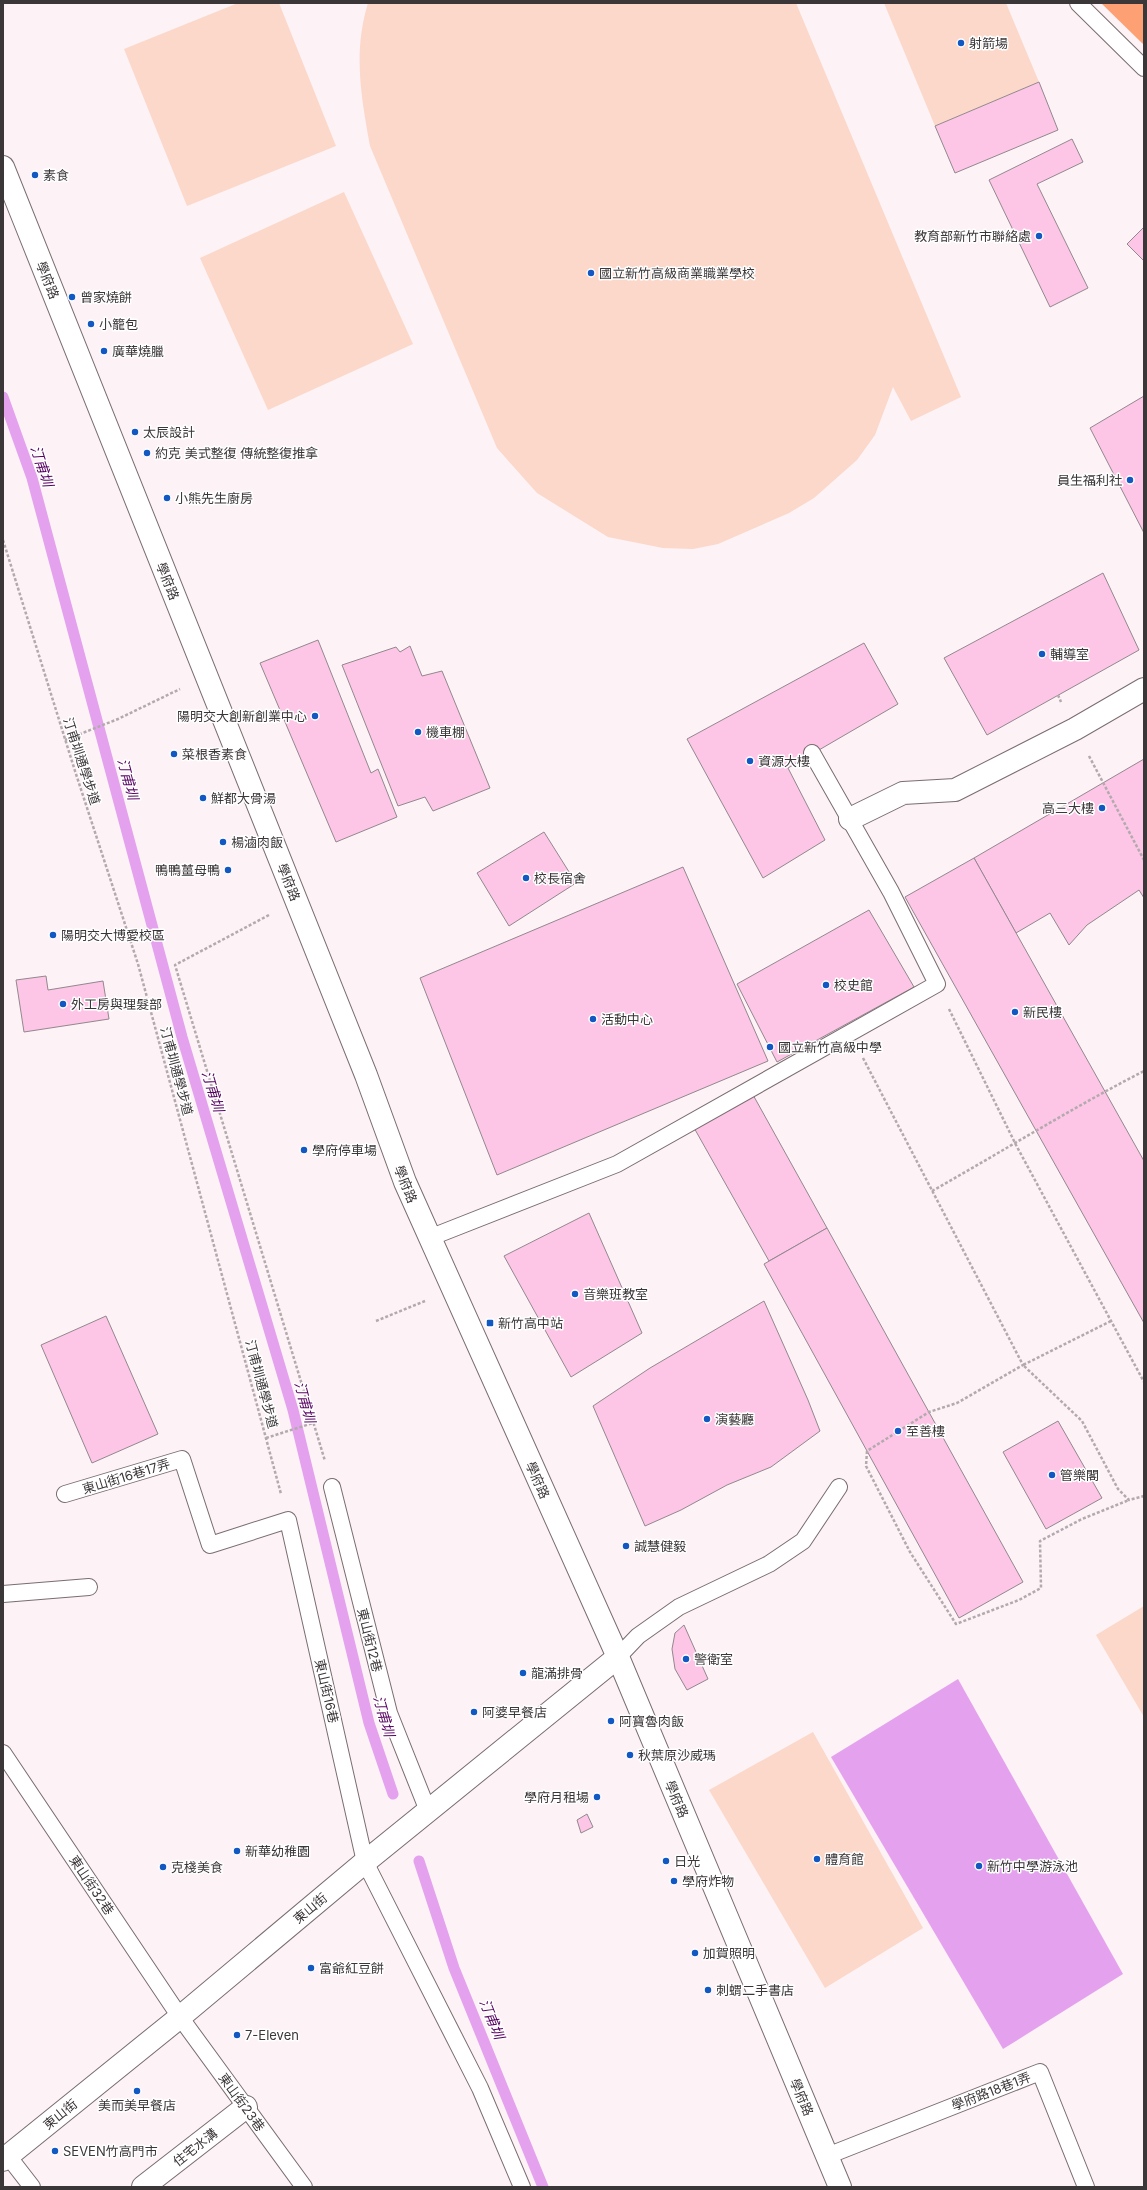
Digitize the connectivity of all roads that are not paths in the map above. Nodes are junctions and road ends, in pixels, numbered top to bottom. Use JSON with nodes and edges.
{"nodes":[{"id":1,"x":1078,"y":3,"type":"edge"},
{"id":2,"x":1144,"y":68,"type":"edge"},
{"id":3,"x":3,"y":168,"type":"edge"},
{"id":4,"x":1144,"y":689,"type":"edge"},
{"id":5,"x":812,"y":753,"type":"dead end"},
{"id":6,"x":850,"y":819,"type":"junction"},
{"id":7,"x":429,"y":1238,"type":"junction"},
{"id":8,"x":332,"y":1487,"type":"road end"},
{"id":9,"x":839,"y":1487,"type":"dead end"},
{"id":10,"x":65,"y":1494,"type":"dead end"},
{"id":11,"x":288,"y":1520,"type":"joint"},
{"id":12,"x":90,"y":1587,"type":"dead end"},
{"id":13,"x":3,"y":1594,"type":"edge"},
{"id":14,"x":618,"y":1658,"type":"junction"},
{"id":15,"x":3,"y":1754,"type":"edge"},
{"id":16,"x":428,"y":1811,"type":"junction"},
{"id":17,"x":365,"y":1862,"type":"junction"},
{"id":18,"x":180,"y":2017,"type":"junction"},
{"id":19,"x":246,"y":2107,"type":"junction"},
{"id":20,"x":827,"y":2156,"type":"junction"},
{"id":21,"x":6,"y":2158,"type":"edge"},
{"id":22,"x":32,"y":2187,"type":"edge"},
{"id":23,"x":143,"y":2187,"type":"edge"},
{"id":24,"x":304,"y":2187,"type":"edge"},
{"id":25,"x":522,"y":2187,"type":"edge"},
{"id":26,"x":840,"y":2187,"type":"edge"},
{"id":27,"x":1086,"y":2187,"type":"edge"}],
"edges":[{"from":1,"to":2,"type":"lane"},
{"from":3,"to":7,"type":"street","name":"學府路"},
{"from":4,"to":6,"type":"street"},
{"from":5,"to":6,"type":"lane"},
{"from":6,"to":7,"type":"lane"},
{"from":7,"to":14,"type":"street","name":"學府路"},
{"from":8,"to":16,"type":"lane","name":"東山街12巷"},
{"from":9,"to":14,"type":"lane"},
{"from":10,"to":11,"type":"lane","name":"東山街16巷17弄"},
{"from":11,"to":17,"type":"lane","name":"東山街16巷"},
{"from":12,"to":13,"type":"lane"},
{"from":14,"to":16,"type":"street","name":"東山街"},
{"from":14,"to":20,"type":"street","name":"學府路"},
{"from":15,"to":18,"type":"lane","name":"東山街32巷"},
{"from":16,"to":17,"type":"street","name":"東山街"},
{"from":17,"to":18,"type":"street","name":"東山街"},
{"from":17,"to":25,"type":"lane","name":"東山街16巷"},
{"from":18,"to":19,"type":"lane","name":"東山街23巷"},
{"from":18,"to":21,"type":"street","name":"東山街"},
{"from":19,"to":23,"type":"street","name":"住宅水溝"},
{"from":19,"to":24,"type":"lane","name":"東山街23巷"},
{"from":20,"to":26,"type":"street","name":"學府路"},
{"from":20,"to":27,"type":"lane","name":"學府路18巷1弄"},
{"from":21,"to":22,"type":"lane"}]}
